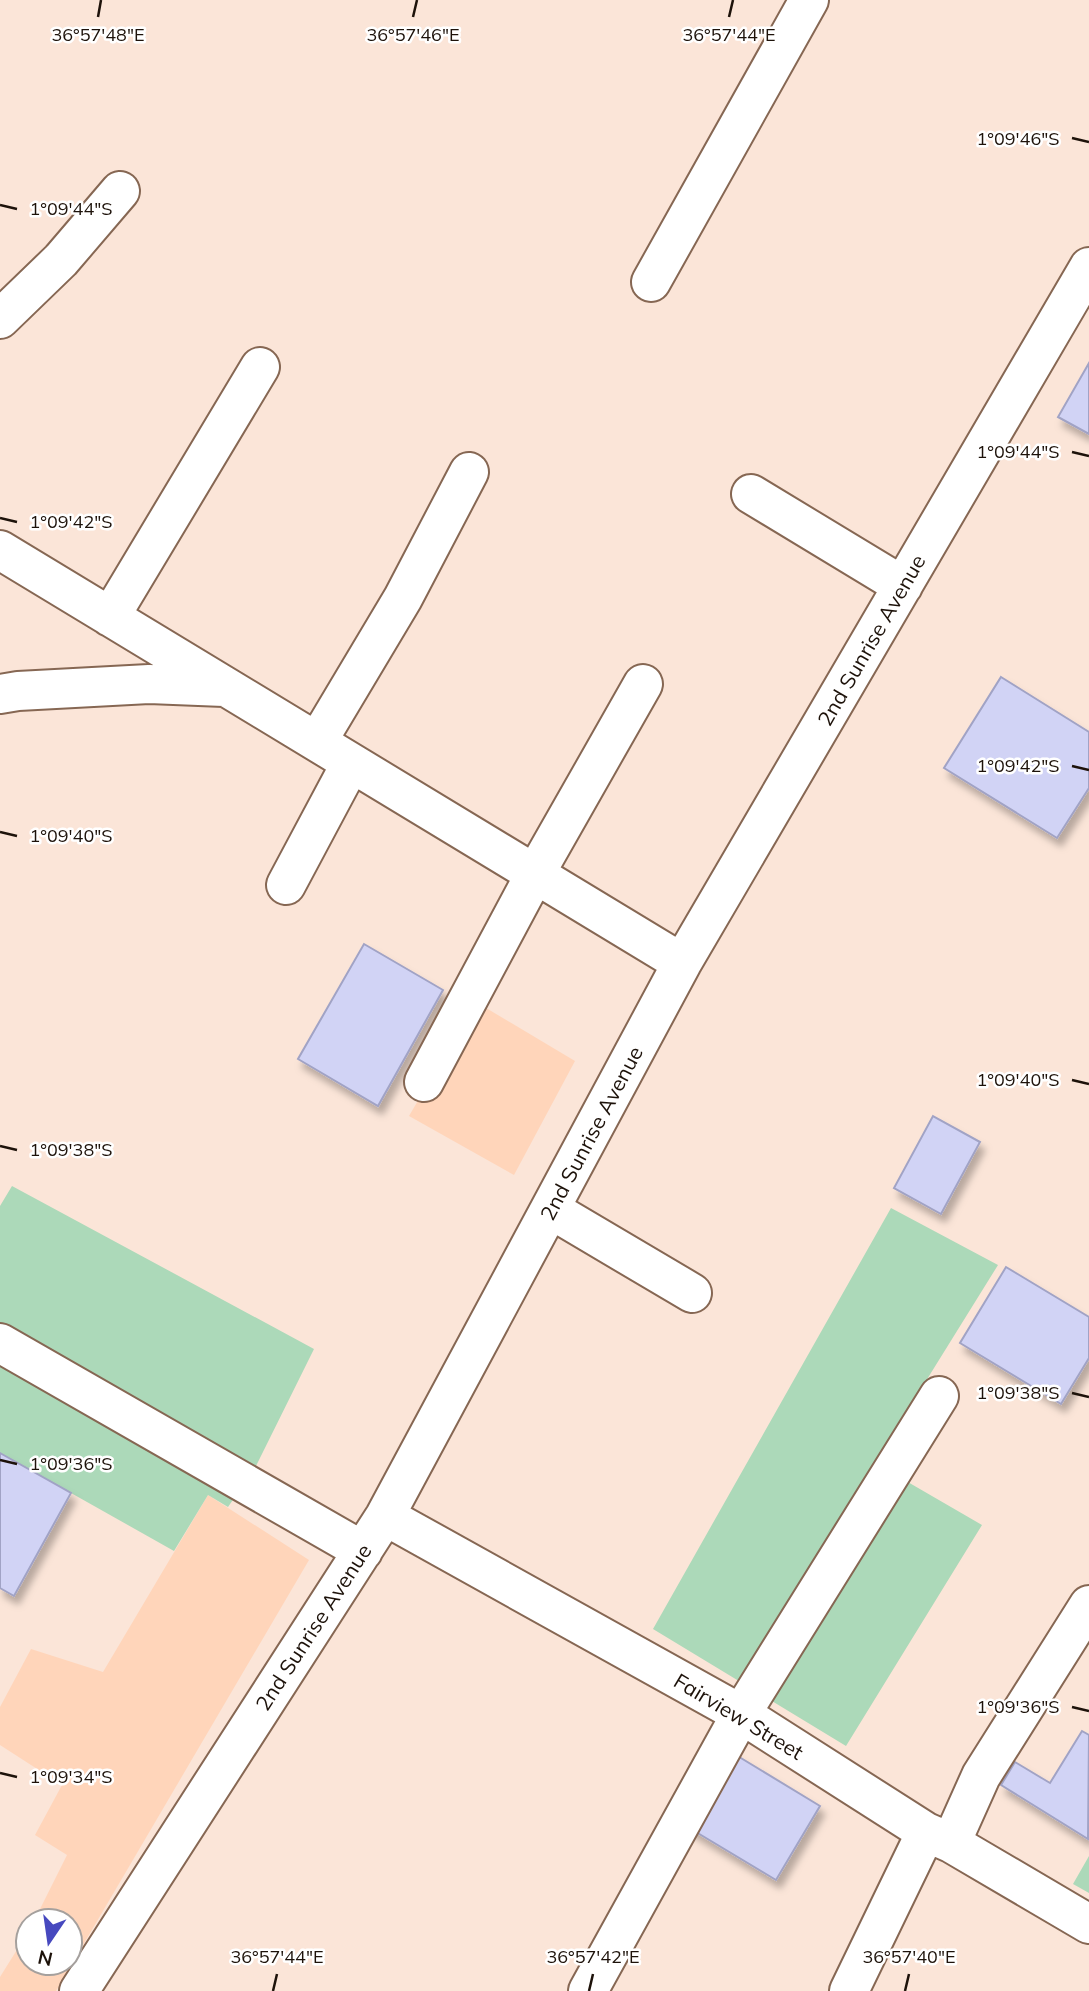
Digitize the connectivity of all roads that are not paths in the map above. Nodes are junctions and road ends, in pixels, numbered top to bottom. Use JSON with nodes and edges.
{"nodes":[{"id":1,"x":809,"y":0,"type":"edge"},
{"id":2,"x":120,"y":191,"type":"dead end"},
{"id":3,"x":1089,"y":267,"type":"edge"},
{"id":4,"x":651,"y":282,"type":"dead end"},
{"id":5,"x":1078,"y":310,"type":"edge"},
{"id":6,"x":0,"y":319,"type":"edge"},
{"id":7,"x":260,"y":368,"type":"dead end"},
{"id":8,"x":470,"y":472,"type":"dead end"},
{"id":9,"x":751,"y":494,"type":"dead end"},
{"id":10,"x":0,"y":550,"type":"edge"},
{"id":11,"x":902,"y":586,"type":"junction"},
{"id":12,"x":110,"y":617,"type":"junction"},
{"id":13,"x":643,"y":684,"type":"dead end"},
{"id":14,"x":226,"y":687,"type":"junction"},
{"id":15,"x":0,"y":694,"type":"edge"},
{"id":16,"x":317,"y":742,"type":"junction"},
{"id":17,"x":351,"y":763,"type":"junction"},
{"id":18,"x":535,"y":874,"type":"junction"},
{"id":19,"x":286,"y":885,"type":"dead end"},
{"id":20,"x":682,"y":963,"type":"junction"},
{"id":21,"x":424,"y":1083,"type":"dead end"},
{"id":22,"x":550,"y":1209,"type":"junction"},
{"id":23,"x":692,"y":1293,"type":"dead end"},
{"id":24,"x":0,"y":1343,"type":"edge"},
{"id":25,"x":939,"y":1396,"type":"dead end"},
{"id":26,"x":385,"y":1516,"type":"junction"},
{"id":27,"x":363,"y":1551,"type":"junction"},
{"id":28,"x":1089,"y":1605,"type":"edge"},
{"id":29,"x":741,"y":1714,"type":"junction"},
{"id":30,"x":939,"y":1837,"type":"junction"},
{"id":31,"x":1089,"y":1924,"type":"edge"},
{"id":32,"x":79,"y":1991,"type":"edge"},
{"id":33,"x":588,"y":1991,"type":"edge"},
{"id":34,"x":849,"y":1991,"type":"edge"}],
"edges":[{"from":1,"to":4,"type":"street"},
{"from":2,"to":6,"type":"street"},
{"from":3,"to":5,"type":"street","name":"2nd Sunrise Avenue"},
{"from":5,"to":11,"type":"street","name":"2nd Sunrise Avenue"},
{"from":7,"to":12,"type":"street"},
{"from":8,"to":16,"type":"street"},
{"from":9,"to":11,"type":"street"},
{"from":10,"to":12,"type":"street"},
{"from":11,"to":20,"type":"street","name":"2nd Sunrise Avenue"},
{"from":12,"to":14,"type":"street"},
{"from":13,"to":18,"type":"street"},
{"from":14,"to":15,"type":"street"},
{"from":14,"to":16,"type":"street"},
{"from":16,"to":17,"type":"street"},
{"from":17,"to":18,"type":"street"},
{"from":17,"to":19,"type":"street"},
{"from":18,"to":20,"type":"street"},
{"from":18,"to":21,"type":"street"},
{"from":20,"to":22,"type":"street","name":"2nd Sunrise Avenue"},
{"from":22,"to":23,"type":"street"},
{"from":22,"to":26,"type":"street","name":"2nd Sunrise Avenue"},
{"from":24,"to":27,"type":"street"},
{"from":25,"to":29,"type":"street"},
{"from":26,"to":27,"type":"street","name":"2nd Sunrise Avenue"},
{"from":26,"to":29,"type":"street","name":"Fairview Street"},
{"from":27,"to":32,"type":"street","name":"2nd Sunrise Avenue"},
{"from":28,"to":30,"type":"street"},
{"from":29,"to":30,"type":"street","name":"Fairview Street"},
{"from":29,"to":33,"type":"street"},
{"from":30,"to":31,"type":"street","name":"Fairview Street"},
{"from":30,"to":34,"type":"street"}]}
